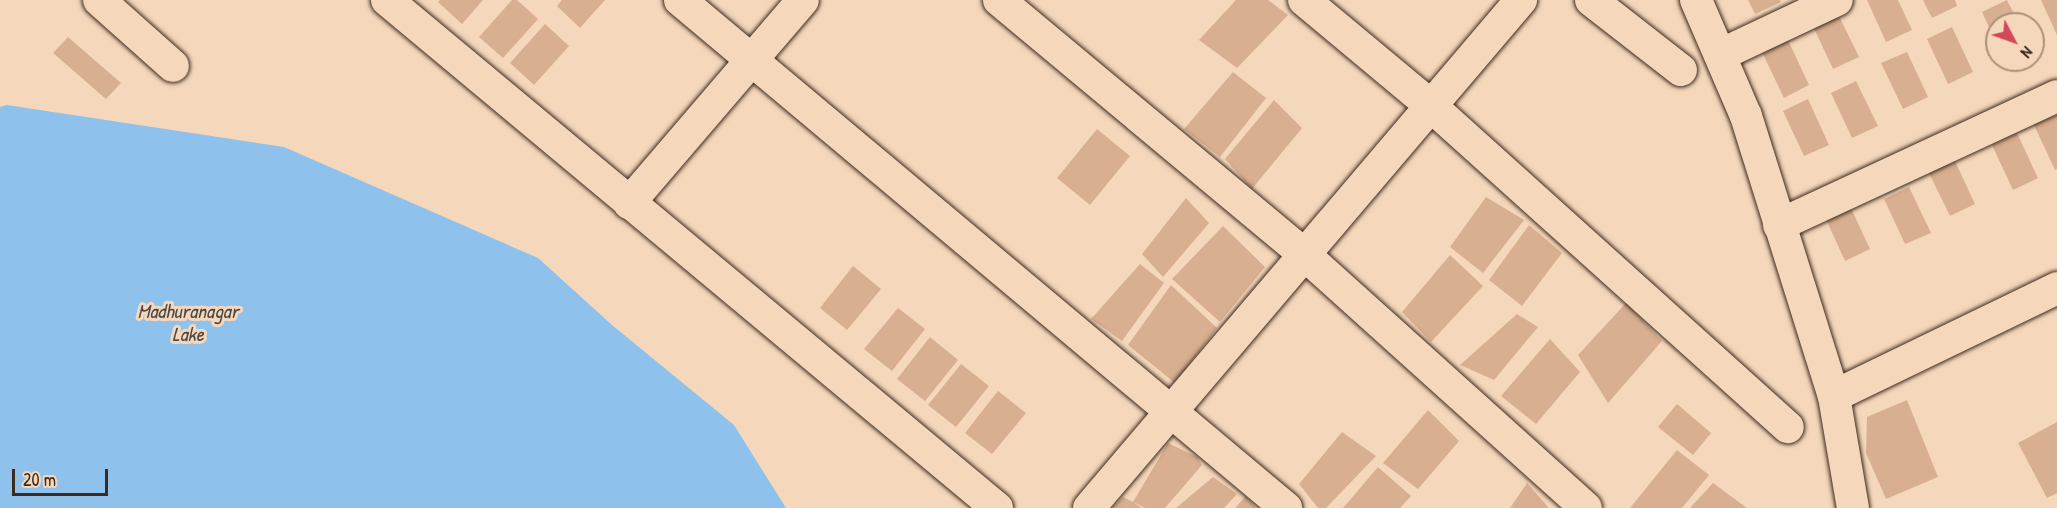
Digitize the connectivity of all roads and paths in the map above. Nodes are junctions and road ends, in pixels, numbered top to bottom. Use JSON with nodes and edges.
{"nodes":[{"id":1,"x":99,"y":0,"type":"edge"},
{"id":2,"x":387,"y":0,"type":"edge"},
{"id":3,"x":681,"y":0,"type":"edge"},
{"id":4,"x":803,"y":0,"type":"edge"},
{"id":5,"x":999,"y":0,"type":"edge"},
{"id":6,"x":1304,"y":0,"type":"edge"},
{"id":7,"x":1521,"y":0,"type":"edge"},
{"id":8,"x":1591,"y":0,"type":"edge"},
{"id":9,"x":1696,"y":0,"type":"edge"},
{"id":10,"x":1837,"y":0,"type":"edge"},
{"id":11,"x":1719,"y":55,"type":"junction"},
{"id":12,"x":753,"y":61,"type":"junction"},
{"id":13,"x":173,"y":66,"type":"dead end"},
{"id":14,"x":1682,"y":70,"type":"dead end"},
{"id":15,"x":2057,"y":96,"type":"edge"},
{"id":16,"x":1431,"y":106,"type":"junction"},
{"id":17,"x":629,"y":203,"type":"junction"},
{"id":18,"x":1779,"y":225,"type":"junction"},
{"id":19,"x":1305,"y":255,"type":"junction"},
{"id":20,"x":2057,"y":288,"type":"edge"},
{"id":21,"x":1834,"y":396,"type":"junction"},
{"id":22,"x":1171,"y":412,"type":"junction"},
{"id":23,"x":1788,"y":428,"type":"dead end"},
{"id":24,"x":997,"y":508,"type":"edge"},
{"id":25,"x":1089,"y":508,"type":"edge"},
{"id":26,"x":1286,"y":508,"type":"edge"},
{"id":27,"x":1586,"y":508,"type":"edge"},
{"id":28,"x":1853,"y":508,"type":"edge"}],
"edges":[{"from":1,"to":13,"type":"street"},
{"from":2,"to":17,"type":"street"},
{"from":3,"to":12,"type":"street"},
{"from":4,"to":12,"type":"street"},
{"from":5,"to":19,"type":"street"},
{"from":6,"to":16,"type":"street"},
{"from":7,"to":16,"type":"street"},
{"from":8,"to":14,"type":"street"},
{"from":9,"to":11,"type":"street"},
{"from":10,"to":11,"type":"street"},
{"from":11,"to":18,"type":"street"},
{"from":12,"to":17,"type":"street"},
{"from":12,"to":22,"type":"street"},
{"from":15,"to":18,"type":"street"},
{"from":16,"to":19,"type":"street"},
{"from":16,"to":23,"type":"street"},
{"from":17,"to":24,"type":"street"},
{"from":18,"to":21,"type":"street"},
{"from":19,"to":22,"type":"street"},
{"from":19,"to":27,"type":"street"},
{"from":20,"to":21,"type":"street"},
{"from":21,"to":28,"type":"street"},
{"from":22,"to":25,"type":"street"},
{"from":22,"to":26,"type":"street"}]}
